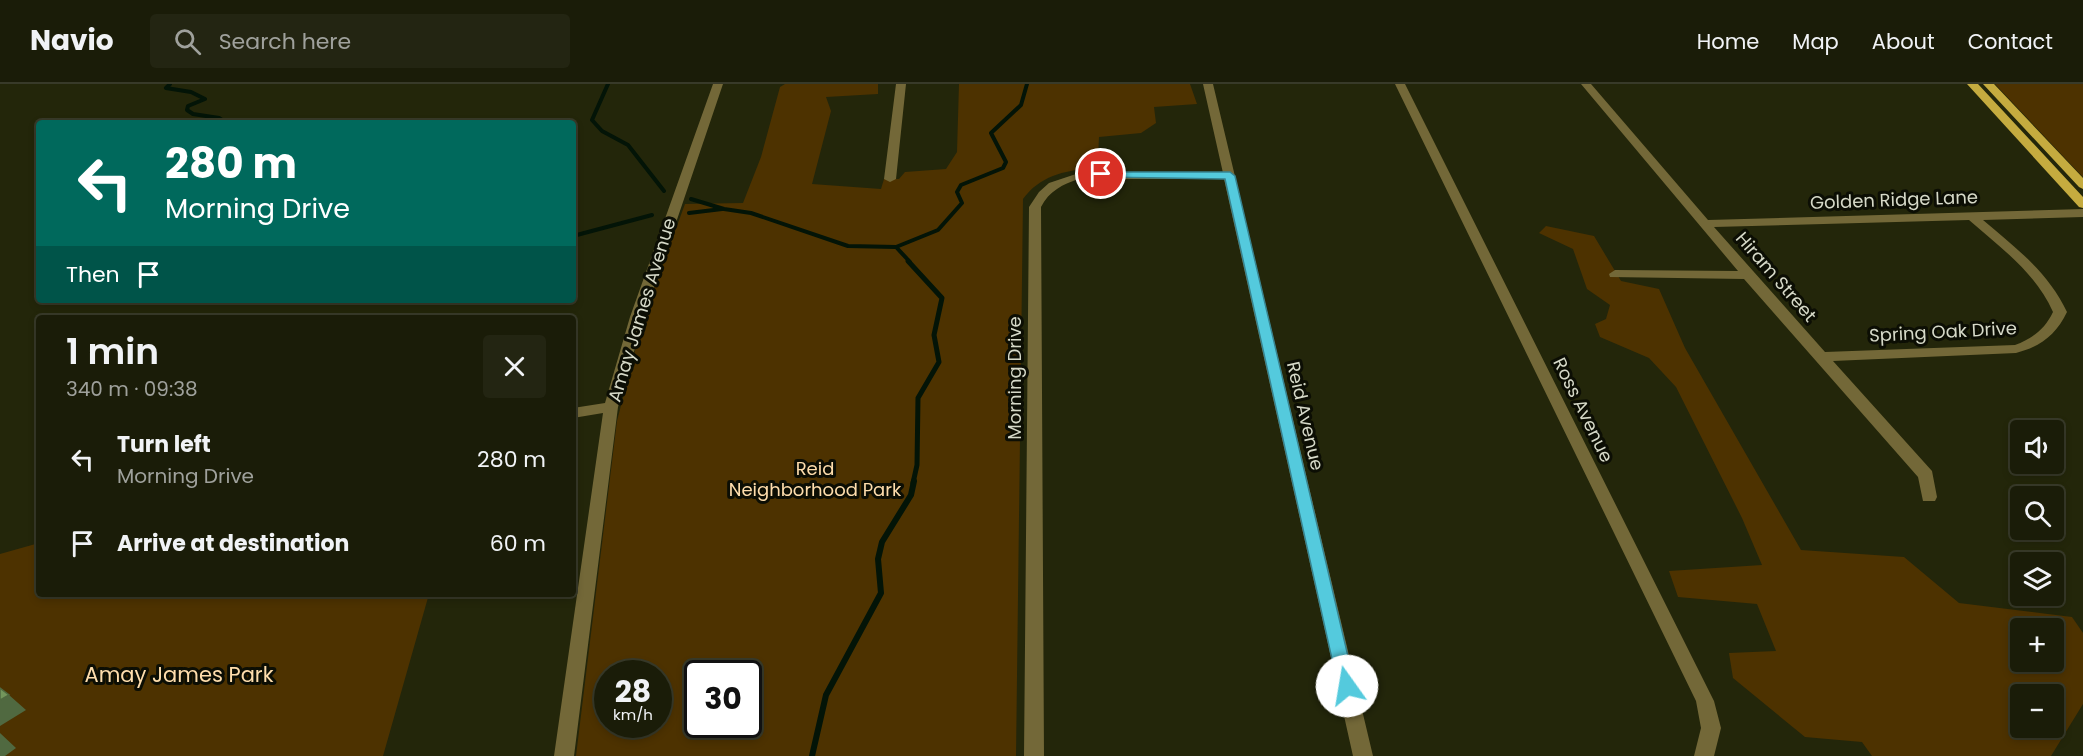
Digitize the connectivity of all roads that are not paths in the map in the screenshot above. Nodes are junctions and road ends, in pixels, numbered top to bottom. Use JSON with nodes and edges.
{"nodes":[{"id":1,"x":718,"y":84,"type":"edge"},
{"id":2,"x":901,"y":84,"type":"edge"},
{"id":3,"x":1208,"y":84,"type":"edge"},
{"id":4,"x":1400,"y":84,"type":"edge"},
{"id":5,"x":1586,"y":84,"type":"edge"},
{"id":6,"x":1972,"y":84,"type":"edge"},
{"id":7,"x":1988,"y":84,"type":"edge"},
{"id":8,"x":1230,"y":176,"type":"junction"},
{"id":9,"x":890,"y":179,"type":"dead end"},
{"id":10,"x":2083,"y":185,"type":"edge"},
{"id":11,"x":2083,"y":204,"type":"edge"},
{"id":12,"x":2083,"y":213,"type":"edge"},
{"id":13,"x":1972,"y":216,"type":"junction"},
{"id":14,"x":1707,"y":224,"type":"junction"},
{"id":15,"x":1615,"y":274,"type":"dead end"},
{"id":16,"x":1748,"y":275,"type":"junction"},
{"id":17,"x":1823,"y":357,"type":"junction"},
{"id":18,"x":611,"y":406,"type":"junction"},
{"id":19,"x":576,"y":412,"type":"edge"},
{"id":20,"x":1929,"y":497,"type":"dead end"},
{"id":21,"x":564,"y":756,"type":"edge"},
{"id":22,"x":1034,"y":756,"type":"edge"},
{"id":23,"x":1363,"y":756,"type":"edge"},
{"id":24,"x":1704,"y":756,"type":"edge"}],
"edges":[{"from":1,"to":18,"type":"street","name":"Amay James Avenue"},
{"from":2,"to":9,"type":"street"},
{"from":3,"to":8,"type":"street","name":"Reid Avenue"},
{"from":4,"to":24,"type":"street","name":"Ross Avenue"},
{"from":5,"to":14,"type":"street","name":"Hiram Street"},
{"from":6,"to":11,"type":"main road"},
{"from":7,"to":10,"type":"main road"},
{"from":8,"to":22,"type":"street","name":"Morning Drive"},
{"from":8,"to":23,"type":"street","name":"Reid Avenue"},
{"from":12,"to":13,"type":"street","name":"Golden Ridge Lane"},
{"from":13,"to":14,"type":"street","name":"Golden Ridge Lane"},
{"from":13,"to":17,"type":"street","name":"Spring Oak Drive"},
{"from":14,"to":16,"type":"street","name":"Hiram Street"},
{"from":15,"to":16,"type":"street"},
{"from":16,"to":17,"type":"street","name":"Hiram Street"},
{"from":17,"to":20,"type":"street","name":"Hiram Street"},
{"from":18,"to":19,"type":"street"},
{"from":18,"to":21,"type":"street","name":"Amay James Avenue"}]}
